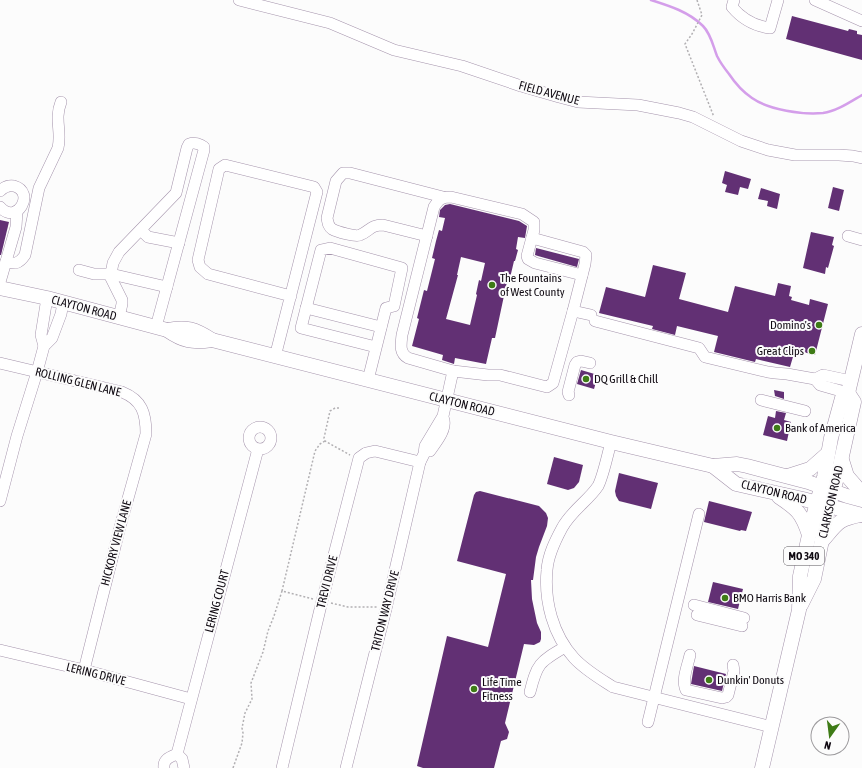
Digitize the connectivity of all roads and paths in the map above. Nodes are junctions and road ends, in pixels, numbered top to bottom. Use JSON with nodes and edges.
{"nodes":[{"id":1,"x":239,"y":0,"type":"edge"},
{"id":2,"x":697,"y":0,"type":"edge"},
{"id":3,"x":734,"y":0,"type":"edge"},
{"id":4,"x":778,"y":0,"type":"edge"},
{"id":5,"x":815,"y":0,"type":"edge"},
{"id":6,"x":862,"y":20,"type":"edge"},
{"id":7,"x":60,"y":102,"type":"dead end"},
{"id":8,"x":715,"y":119,"type":"dead end"},
{"id":9,"x":862,"y":158,"type":"edge"},
{"id":10,"x":0,"y":191,"type":"edge"},
{"id":11,"x":176,"y":193,"type":"junction"},
{"id":12,"x":443,"y":197,"type":"junction"},
{"id":13,"x":191,"y":198,"type":"junction"},
{"id":14,"x":0,"y":207,"type":"edge"},
{"id":15,"x":18,"y":211,"type":"junction"},
{"id":16,"x":141,"y":230,"type":"junction"},
{"id":17,"x":427,"y":236,"type":"junction"},
{"id":18,"x":848,"y":236,"type":"dead end"},
{"id":19,"x":532,"y":238,"type":"junction"},
{"id":20,"x":862,"y":240,"type":"edge"},
{"id":21,"x":179,"y":243,"type":"junction"},
{"id":22,"x":6,"y":262,"type":"junction"},
{"id":23,"x":79,"y":270,"type":"dead end"},
{"id":24,"x":582,"y":275,"type":"junction"},
{"id":25,"x":111,"y":276,"type":"junction"},
{"id":26,"x":0,"y":282,"type":"edge"},
{"id":27,"x":167,"y":287,"type":"junction"},
{"id":28,"x":0,"y":288,"type":"edge"},
{"id":29,"x":291,"y":296,"type":"junction"},
{"id":30,"x":47,"y":298,"type":"junction"},
{"id":31,"x":63,"y":303,"type":"junction"},
{"id":32,"x":306,"y":308,"type":"junction"},
{"id":33,"x":573,"y":311,"type":"junction"},
{"id":34,"x":119,"y":317,"type":"junction"},
{"id":35,"x":381,"y":327,"type":"junction"},
{"id":36,"x":162,"y":328,"type":"junction"},
{"id":37,"x":862,"y":334,"type":"edge"},
{"id":38,"x":44,"y":346,"type":"junction"},
{"id":39,"x":376,"y":347,"type":"junction"},
{"id":40,"x":275,"y":357,"type":"junction"},
{"id":41,"x":0,"y":363,"type":"edge"},
{"id":42,"x":590,"y":363,"type":"dead end"},
{"id":43,"x":453,"y":371,"type":"junction"},
{"id":44,"x":38,"y":372,"type":"junction"},
{"id":45,"x":368,"y":380,"type":"junction"},
{"id":46,"x":849,"y":387,"type":"junction"},
{"id":47,"x":568,"y":395,"type":"dead end"},
{"id":48,"x":448,"y":400,"type":"junction"},
{"id":49,"x":761,"y":400,"type":"dead end"},
{"id":50,"x":339,"y":408,"type":"dead end"},
{"id":51,"x":805,"y":411,"type":"dead end"},
{"id":52,"x":144,"y":416,"type":"joint"},
{"id":53,"x":325,"y":442,"type":"junction"},
{"id":54,"x":611,"y":442,"type":"junction"},
{"id":55,"x":258,"y":449,"type":"dead end"},
{"id":56,"x":827,"y":454,"type":"junction"},
{"id":57,"x":354,"y":457,"type":"dead end"},
{"id":58,"x":422,"y":458,"type":"junction"},
{"id":59,"x":841,"y":458,"type":"junction"},
{"id":60,"x":713,"y":466,"type":"junction"},
{"id":61,"x":787,"y":476,"type":"junction"},
{"id":62,"x":827,"y":489,"type":"junction"},
{"id":63,"x":772,"y":492,"type":"junction"},
{"id":64,"x":862,"y":493,"type":"edge"},
{"id":65,"x":862,"y":500,"type":"edge"},
{"id":66,"x":0,"y":501,"type":"edge"},
{"id":67,"x":823,"y":504,"type":"junction"},
{"id":68,"x":699,"y":514,"type":"dead end"},
{"id":69,"x":862,"y":515,"type":"edge"},
{"id":70,"x":809,"y":535,"type":"junction"},
{"id":71,"x":822,"y":540,"type":"junction"},
{"id":72,"x":282,"y":591,"type":"junction"},
{"id":73,"x":316,"y":600,"type":"dead end"},
{"id":74,"x":329,"y":603,"type":"dead end"},
{"id":75,"x":379,"y":608,"type":"dead end"},
{"id":76,"x":799,"y":610,"type":"junction"},
{"id":77,"x":743,"y":624,"type":"joint"},
{"id":78,"x":565,"y":647,"type":"junction"},
{"id":79,"x":0,"y":650,"type":"edge"},
{"id":80,"x":690,"y":655,"type":"dead end"},
{"id":81,"x":733,"y":665,"type":"dead end"},
{"id":82,"x":84,"y":670,"type":"junction"},
{"id":83,"x":530,"y":692,"type":"dead end"},
{"id":84,"x":654,"y":698,"type":"junction"},
{"id":85,"x":191,"y":699,"type":"junction"},
{"id":86,"x":648,"y":722,"type":"dead end"},
{"id":87,"x":772,"y":728,"type":"junction"},
{"id":88,"x":177,"y":754,"type":"junction"},
{"id":89,"x":164,"y":768,"type":"edge"},
{"id":90,"x":184,"y":768,"type":"edge"},
{"id":91,"x":233,"y":768,"type":"edge"},
{"id":92,"x":282,"y":768,"type":"edge"},
{"id":93,"x":346,"y":768,"type":"edge"},
{"id":94,"x":762,"y":768,"type":"edge"}],
"edges":[{"from":1,"to":9,"type":"street","name":"FIELD AVENUE"},
{"from":2,"to":8,"type":"path"},
{"from":3,"to":4,"type":"street"},
{"from":5,"to":6,"type":"street"},
{"from":7,"to":22,"type":"street"},
{"from":10,"to":15,"type":"street"},
{"from":11,"to":13,"type":"street"},
{"from":11,"to":13,"type":"street"},
{"from":11,"to":16,"type":"street"},
{"from":12,"to":17,"type":"street"},
{"from":12,"to":17,"type":"street"},
{"from":12,"to":19,"type":"street"},
{"from":13,"to":21,"type":"street"},
{"from":14,"to":15,"type":"street"},
{"from":15,"to":22,"type":"street"},
{"from":16,"to":21,"type":"street"},
{"from":16,"to":25,"type":"street"},
{"from":17,"to":43,"type":"street"},
{"from":18,"to":20,"type":"street"},
{"from":19,"to":24,"type":"street"},
{"from":19,"to":24,"type":"street"},
{"from":21,"to":27,"type":"street"},
{"from":22,"to":26,"type":"street"},
{"from":23,"to":25,"type":"street"},
{"from":24,"to":33,"type":"street"},
{"from":25,"to":27,"type":"street"},
{"from":25,"to":34,"type":"street"},
{"from":27,"to":36,"type":"street"},
{"from":28,"to":30,"type":"main road","name":"CLAYTON ROAD"},
{"from":29,"to":29,"type":"street"},
{"from":29,"to":40,"type":"street"},
{"from":30,"to":31,"type":"main road","name":"CLAYTON ROAD"},
{"from":30,"to":38,"type":"street"},
{"from":31,"to":34,"type":"main road","name":"CLAYTON ROAD"},
{"from":31,"to":38,"type":"street"},
{"from":32,"to":35,"type":"street"},
{"from":32,"to":35,"type":"street"},
{"from":32,"to":39,"type":"street"},
{"from":33,"to":43,"type":"street"},
{"from":33,"to":46,"type":"street"},
{"from":34,"to":36,"type":"main road","name":"CLAYTON ROAD"},
{"from":35,"to":39,"type":"street"},
{"from":36,"to":40,"type":"main road","name":"CLAYTON ROAD"},
{"from":37,"to":46,"type":"main road","name":"CLARKSON ROAD","number":"MO 340"},
{"from":38,"to":44,"type":"street"},
{"from":39,"to":45,"type":"street"},
{"from":40,"to":45,"type":"main road","name":"CLAYTON ROAD"},
{"from":41,"to":44,"type":"street","name":"ROLLING GLEN LANE"},
{"from":42,"to":47,"type":"street"},
{"from":43,"to":48,"type":"street"},
{"from":44,"to":52,"type":"street","name":"ROLLING GLEN LANE"},
{"from":44,"to":66,"type":"street"},
{"from":45,"to":48,"type":"main road","name":"CLAYTON ROAD"},
{"from":46,"to":56,"type":"main road","name":"CLARKSON ROAD","number":"MO 340"},
{"from":46,"to":59,"type":"main road","name":"CLARKSON ROAD","number":"MO 340"},
{"from":48,"to":54,"type":"main road","name":"CLAYTON ROAD"},
{"from":48,"to":58,"type":"street"},
{"from":49,"to":51,"type":"street"},
{"from":50,"to":53,"type":"path"},
{"from":52,"to":82,"type":"street","name":"HICKORY VIEW LANE"},
{"from":53,"to":57,"type":"path"},
{"from":53,"to":72,"type":"path"},
{"from":54,"to":60,"type":"main road","name":"CLAYTON ROAD"},
{"from":54,"to":78,"type":"street"},
{"from":55,"to":85,"type":"street","name":"LERING COURT"},
{"from":56,"to":61,"type":"main road"},
{"from":56,"to":62,"type":"main road","name":"CLARKSON ROAD","number":"MO 340"},
{"from":58,"to":92,"type":"street","name":"TREVI DRIVE"},
{"from":58,"to":93,"type":"street","name":"TRITON WAY DRIVE"},
{"from":59,"to":62,"type":"main road","name":"CLARKSON ROAD","number":"MO 340"},
{"from":59,"to":64,"type":"main road"},
{"from":60,"to":61,"type":"main road","name":"CLAYTON ROAD"},
{"from":60,"to":63,"type":"main road","name":"CLAYTON ROAD"},
{"from":61,"to":62,"type":"main road","name":"CLAYTON ROAD"},
{"from":62,"to":65,"type":"main road","name":"CLAYTON ROAD"},
{"from":62,"to":67,"type":"main road","name":"CLARKSON ROAD","number":"MO 340"},
{"from":63,"to":67,"type":"main road","name":"CLAYTON ROAD"},
{"from":63,"to":70,"type":"main road"},
{"from":67,"to":69,"type":"main road","name":"CLAYTON ROAD"},
{"from":67,"to":70,"type":"main road","name":"CLARKSON ROAD","number":"MO 340"},
{"from":67,"to":71,"type":"main road","name":"CLARKSON ROAD","number":"MO 340"},
{"from":68,"to":84,"type":"street"},
{"from":69,"to":71,"type":"main road"},
{"from":70,"to":76,"type":"main road","name":"CLARKSON ROAD","number":"MO 340"},
{"from":71,"to":76,"type":"main road","name":"CLARKSON ROAD","number":"MO 340"},
{"from":72,"to":73,"type":"path"},
{"from":72,"to":91,"type":"path"},
{"from":74,"to":75,"type":"path"},
{"from":76,"to":87,"type":"main road","name":"CLARKSON ROAD","number":"MO 340"},
{"from":77,"to":77,"type":"street"},
{"from":78,"to":83,"type":"street"},
{"from":78,"to":84,"type":"street"},
{"from":79,"to":82,"type":"street","name":"LERING DRIVE"},
{"from":80,"to":81,"type":"street"},
{"from":82,"to":85,"type":"street","name":"LERING DRIVE"},
{"from":84,"to":86,"type":"street"},
{"from":84,"to":87,"type":"street"},
{"from":85,"to":88,"type":"street","name":"LERING COURT"},
{"from":87,"to":94,"type":"main road","name":"CLARKSON ROAD","number":"MO 340"},
{"from":88,"to":89,"type":"street"},
{"from":88,"to":90,"type":"street"}]}
